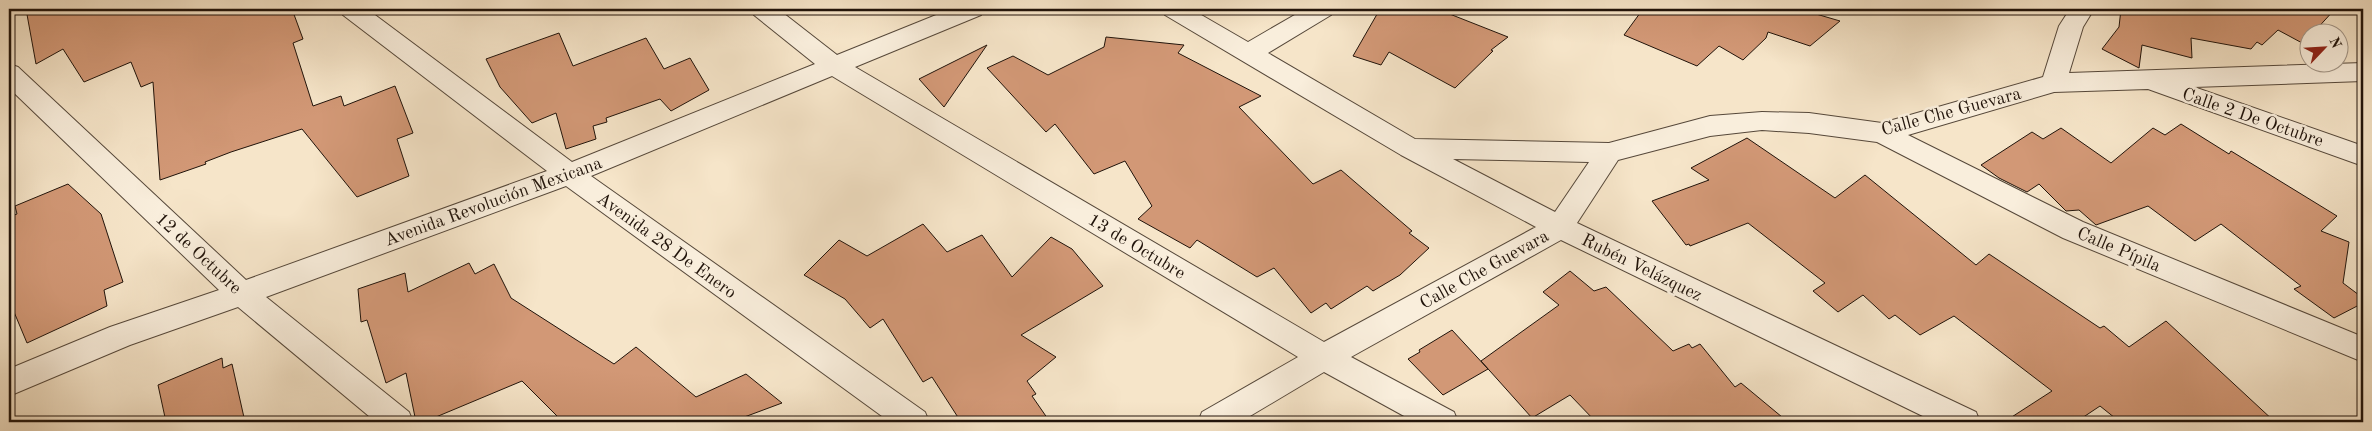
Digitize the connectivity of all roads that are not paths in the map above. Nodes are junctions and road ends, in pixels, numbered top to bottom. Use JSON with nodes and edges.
{"nodes":[{"id":1,"x":351,"y":9,"type":"edge"},
{"id":2,"x":762,"y":9,"type":"edge"},
{"id":3,"x":973,"y":9,"type":"edge"},
{"id":4,"x":1173,"y":9,"type":"edge"},
{"id":5,"x":1323,"y":9,"type":"edge"},
{"id":6,"x":2082,"y":9,"type":"edge"},
{"id":7,"x":1249,"y":53,"type":"junction"},
{"id":8,"x":834,"y":66,"type":"junction"},
{"id":9,"x":2363,"y":72,"type":"edge"},
{"id":10,"x":9,"y":73,"type":"edge"},
{"id":11,"x":2143,"y":78,"type":"junction"},
{"id":12,"x":2054,"y":83,"type":"junction"},
{"id":13,"x":1882,"y":133,"type":"junction"},
{"id":14,"x":1410,"y":148,"type":"junction"},
{"id":15,"x":1609,"y":153,"type":"junction"},
{"id":16,"x":2363,"y":156,"type":"edge"},
{"id":17,"x":569,"y":174,"type":"junction"},
{"id":18,"x":1560,"y":227,"type":"junction"},
{"id":19,"x":242,"y":294,"type":"junction"},
{"id":20,"x":2363,"y":350,"type":"edge"},
{"id":21,"x":1324,"y":357,"type":"junction"},
{"id":22,"x":9,"y":383,"type":"edge"},
{"id":23,"x":398,"y":422,"type":"edge"},
{"id":24,"x":914,"y":422,"type":"edge"},
{"id":25,"x":1213,"y":422,"type":"edge"},
{"id":26,"x":1443,"y":422,"type":"edge"},
{"id":27,"x":1965,"y":422,"type":"edge"}],
"edges":[{"from":1,"to":17,"type":"street","name":"Avenida 28 De Enero"},
{"from":2,"to":8,"type":"street","name":"13 de Octubre"},
{"from":3,"to":8,"type":"street","name":"Avenida Revolución Mexicana"},
{"from":4,"to":7,"type":"street"},
{"from":5,"to":7,"type":"street"},
{"from":6,"to":12,"type":"street"},
{"from":7,"to":14,"type":"street","name":"Rubén Velázquez"},
{"from":8,"to":17,"type":"street","name":"Avenida Revolución Mexicana"},
{"from":8,"to":21,"type":"street","name":"13 de Octubre"},
{"from":9,"to":11,"type":"street","name":"Calle Che Guevara"},
{"from":10,"to":19,"type":"street","name":"12 de Octubre"},
{"from":11,"to":12,"type":"street","name":"Calle Che Guevara"},
{"from":11,"to":16,"type":"street","name":"Calle 2 De Octubre"},
{"from":12,"to":13,"type":"street","name":"Calle Che Guevara"},
{"from":13,"to":15,"type":"street","name":"Calle Che Guevara"},
{"from":13,"to":20,"type":"street","name":"Calle Pípila"},
{"from":14,"to":15,"type":"street"},
{"from":14,"to":18,"type":"street","name":"Rubén Velázquez"},
{"from":15,"to":18,"type":"street","name":"Calle Che Guevara"},
{"from":17,"to":19,"type":"street","name":"Avenida Revolución Mexicana"},
{"from":17,"to":24,"type":"street","name":"Avenida 28 De Enero"},
{"from":18,"to":21,"type":"street","name":"Calle Che Guevara"},
{"from":18,"to":27,"type":"street","name":"Rubén Velázquez"},
{"from":19,"to":22,"type":"street","name":"Avenida Revolución Mexicana"},
{"from":19,"to":23,"type":"street","name":"12 de Octubre"},
{"from":21,"to":25,"type":"street","name":"Calle Che Guevara"},
{"from":21,"to":26,"type":"street","name":"13 de Octubre"}]}
